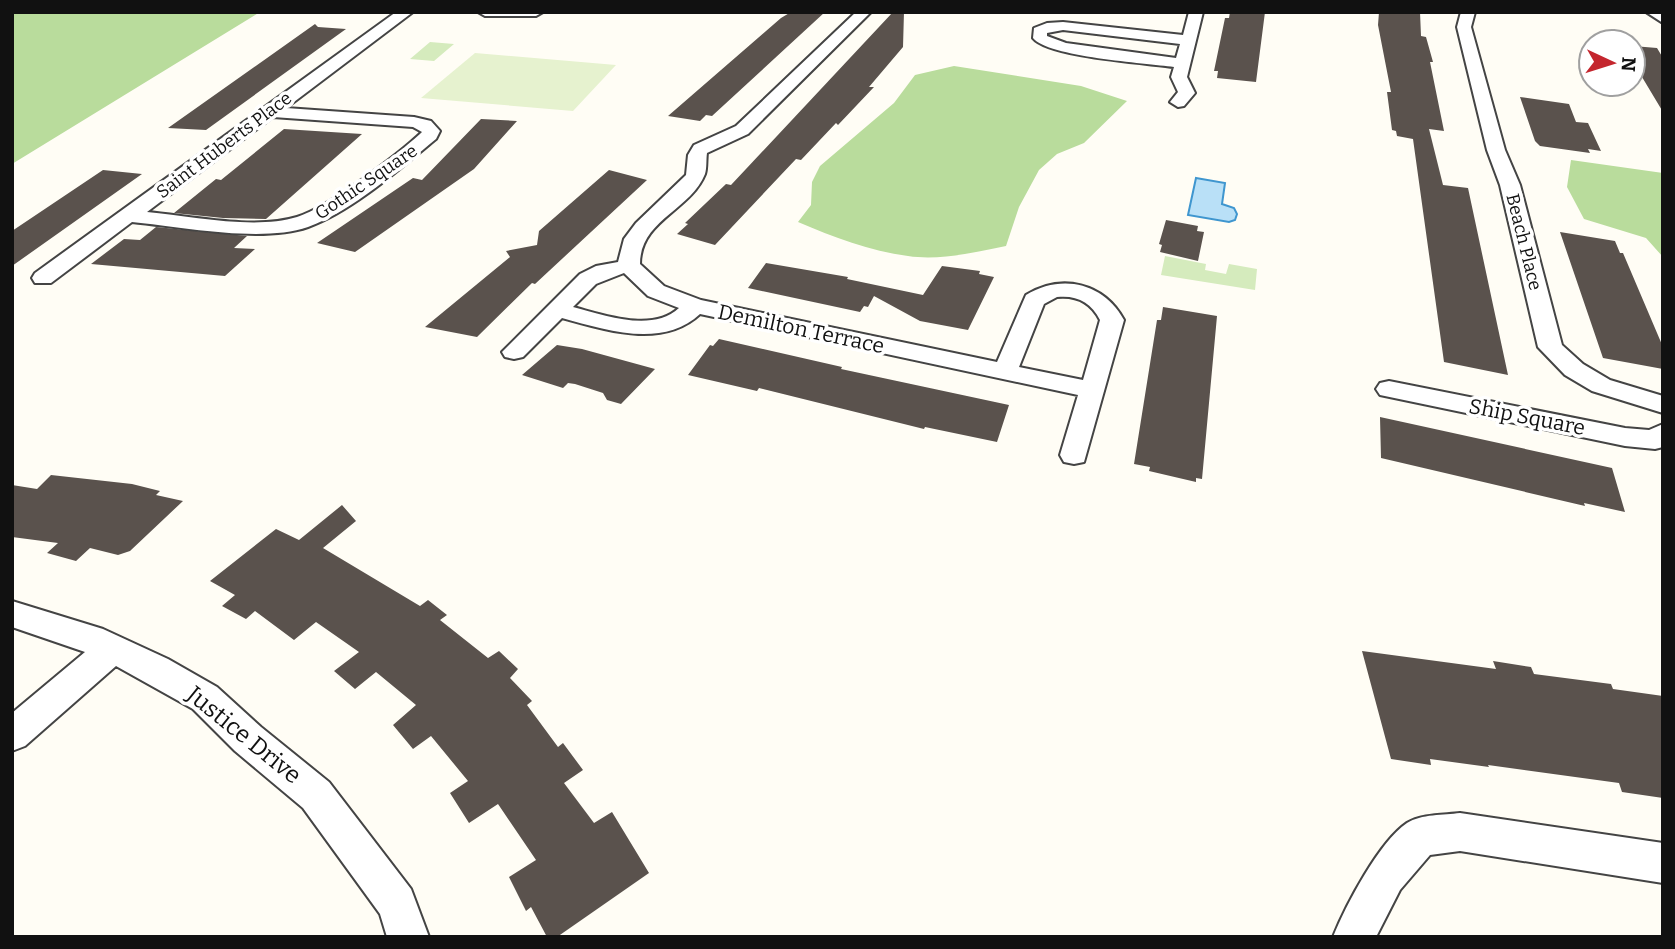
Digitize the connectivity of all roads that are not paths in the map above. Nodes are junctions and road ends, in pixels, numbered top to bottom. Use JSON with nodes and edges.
{"nodes":[{"id":1,"x":406,"y":12,"type":"edge"},
{"id":2,"x":485,"y":12,"type":"edge"},
{"id":3,"x":536,"y":12,"type":"edge"},
{"id":4,"x":864,"y":12,"type":"edge"},
{"id":5,"x":1196,"y":12,"type":"edge"},
{"id":6,"x":1468,"y":12,"type":"edge"},
{"id":7,"x":1653,"y":12,"type":"edge"},
{"id":8,"x":1663,"y":19,"type":"edge"},
{"id":9,"x":1189,"y":40,"type":"junction"},
{"id":10,"x":1182,"y":64,"type":"junction"},
{"id":11,"x":1178,"y":102,"type":"dead end"},
{"id":12,"x":269,"y":112,"type":"junction"},
{"id":13,"x":129,"y":216,"type":"junction"},
{"id":14,"x":629,"y":266,"type":"junction"},
{"id":15,"x":43,"y":278,"type":"dead end"},
{"id":16,"x":695,"y":306,"type":"junction"},
{"id":17,"x":557,"y":310,"type":"junction"},
{"id":18,"x":514,"y":352,"type":"dead end"},
{"id":19,"x":1005,"y":372,"type":"junction"},
{"id":20,"x":1389,"y":389,"type":"dead end"},
{"id":21,"x":1091,"y":390,"type":"junction"},
{"id":22,"x":1663,"y":405,"type":"edge"},
{"id":23,"x":1663,"y":433,"type":"edge"},
{"id":24,"x":1074,"y":455,"type":"dead end"},
{"id":25,"x":12,"y":614,"type":"edge"},
{"id":26,"x":112,"y":649,"type":"junction"},
{"id":27,"x":12,"y":735,"type":"edge"},
{"id":28,"x":1663,"y":863,"type":"edge"},
{"id":29,"x":408,"y":937,"type":"edge"},
{"id":30,"x":1354,"y":937,"type":"edge"}],
"edges":[{"from":1,"to":12,"type":"street","name":"Saint Huberts Place"},
{"from":2,"to":3,"type":"street"},
{"from":4,"to":14,"type":"street"},
{"from":5,"to":9,"type":"street"},
{"from":6,"to":22,"type":"street","name":"Beach Place"},
{"from":7,"to":8,"type":"street"},
{"from":9,"to":10,"type":"street"},
{"from":9,"to":10,"type":"street"},
{"from":10,"to":11,"type":"street"},
{"from":12,"to":13,"type":"street","name":"Saint Huberts Place"},
{"from":12,"to":13,"type":"street","name":"Gothic Square"},
{"from":13,"to":15,"type":"street","name":"Saint Huberts Place"},
{"from":14,"to":16,"type":"street","name":"Demilton Terrace"},
{"from":14,"to":17,"type":"street"},
{"from":16,"to":17,"type":"street"},
{"from":16,"to":19,"type":"street","name":"Demilton Terrace"},
{"from":17,"to":18,"type":"street"},
{"from":19,"to":21,"type":"street","name":"Demilton Terrace"},
{"from":19,"to":21,"type":"street"},
{"from":20,"to":23,"type":"street","name":"Ship Square"},
{"from":21,"to":24,"type":"street"},
{"from":25,"to":26,"type":"street","name":"Justice Drive"},
{"from":26,"to":27,"type":"street"},
{"from":26,"to":29,"type":"street","name":"Justice Drive"},
{"from":28,"to":30,"type":"street"}]}
